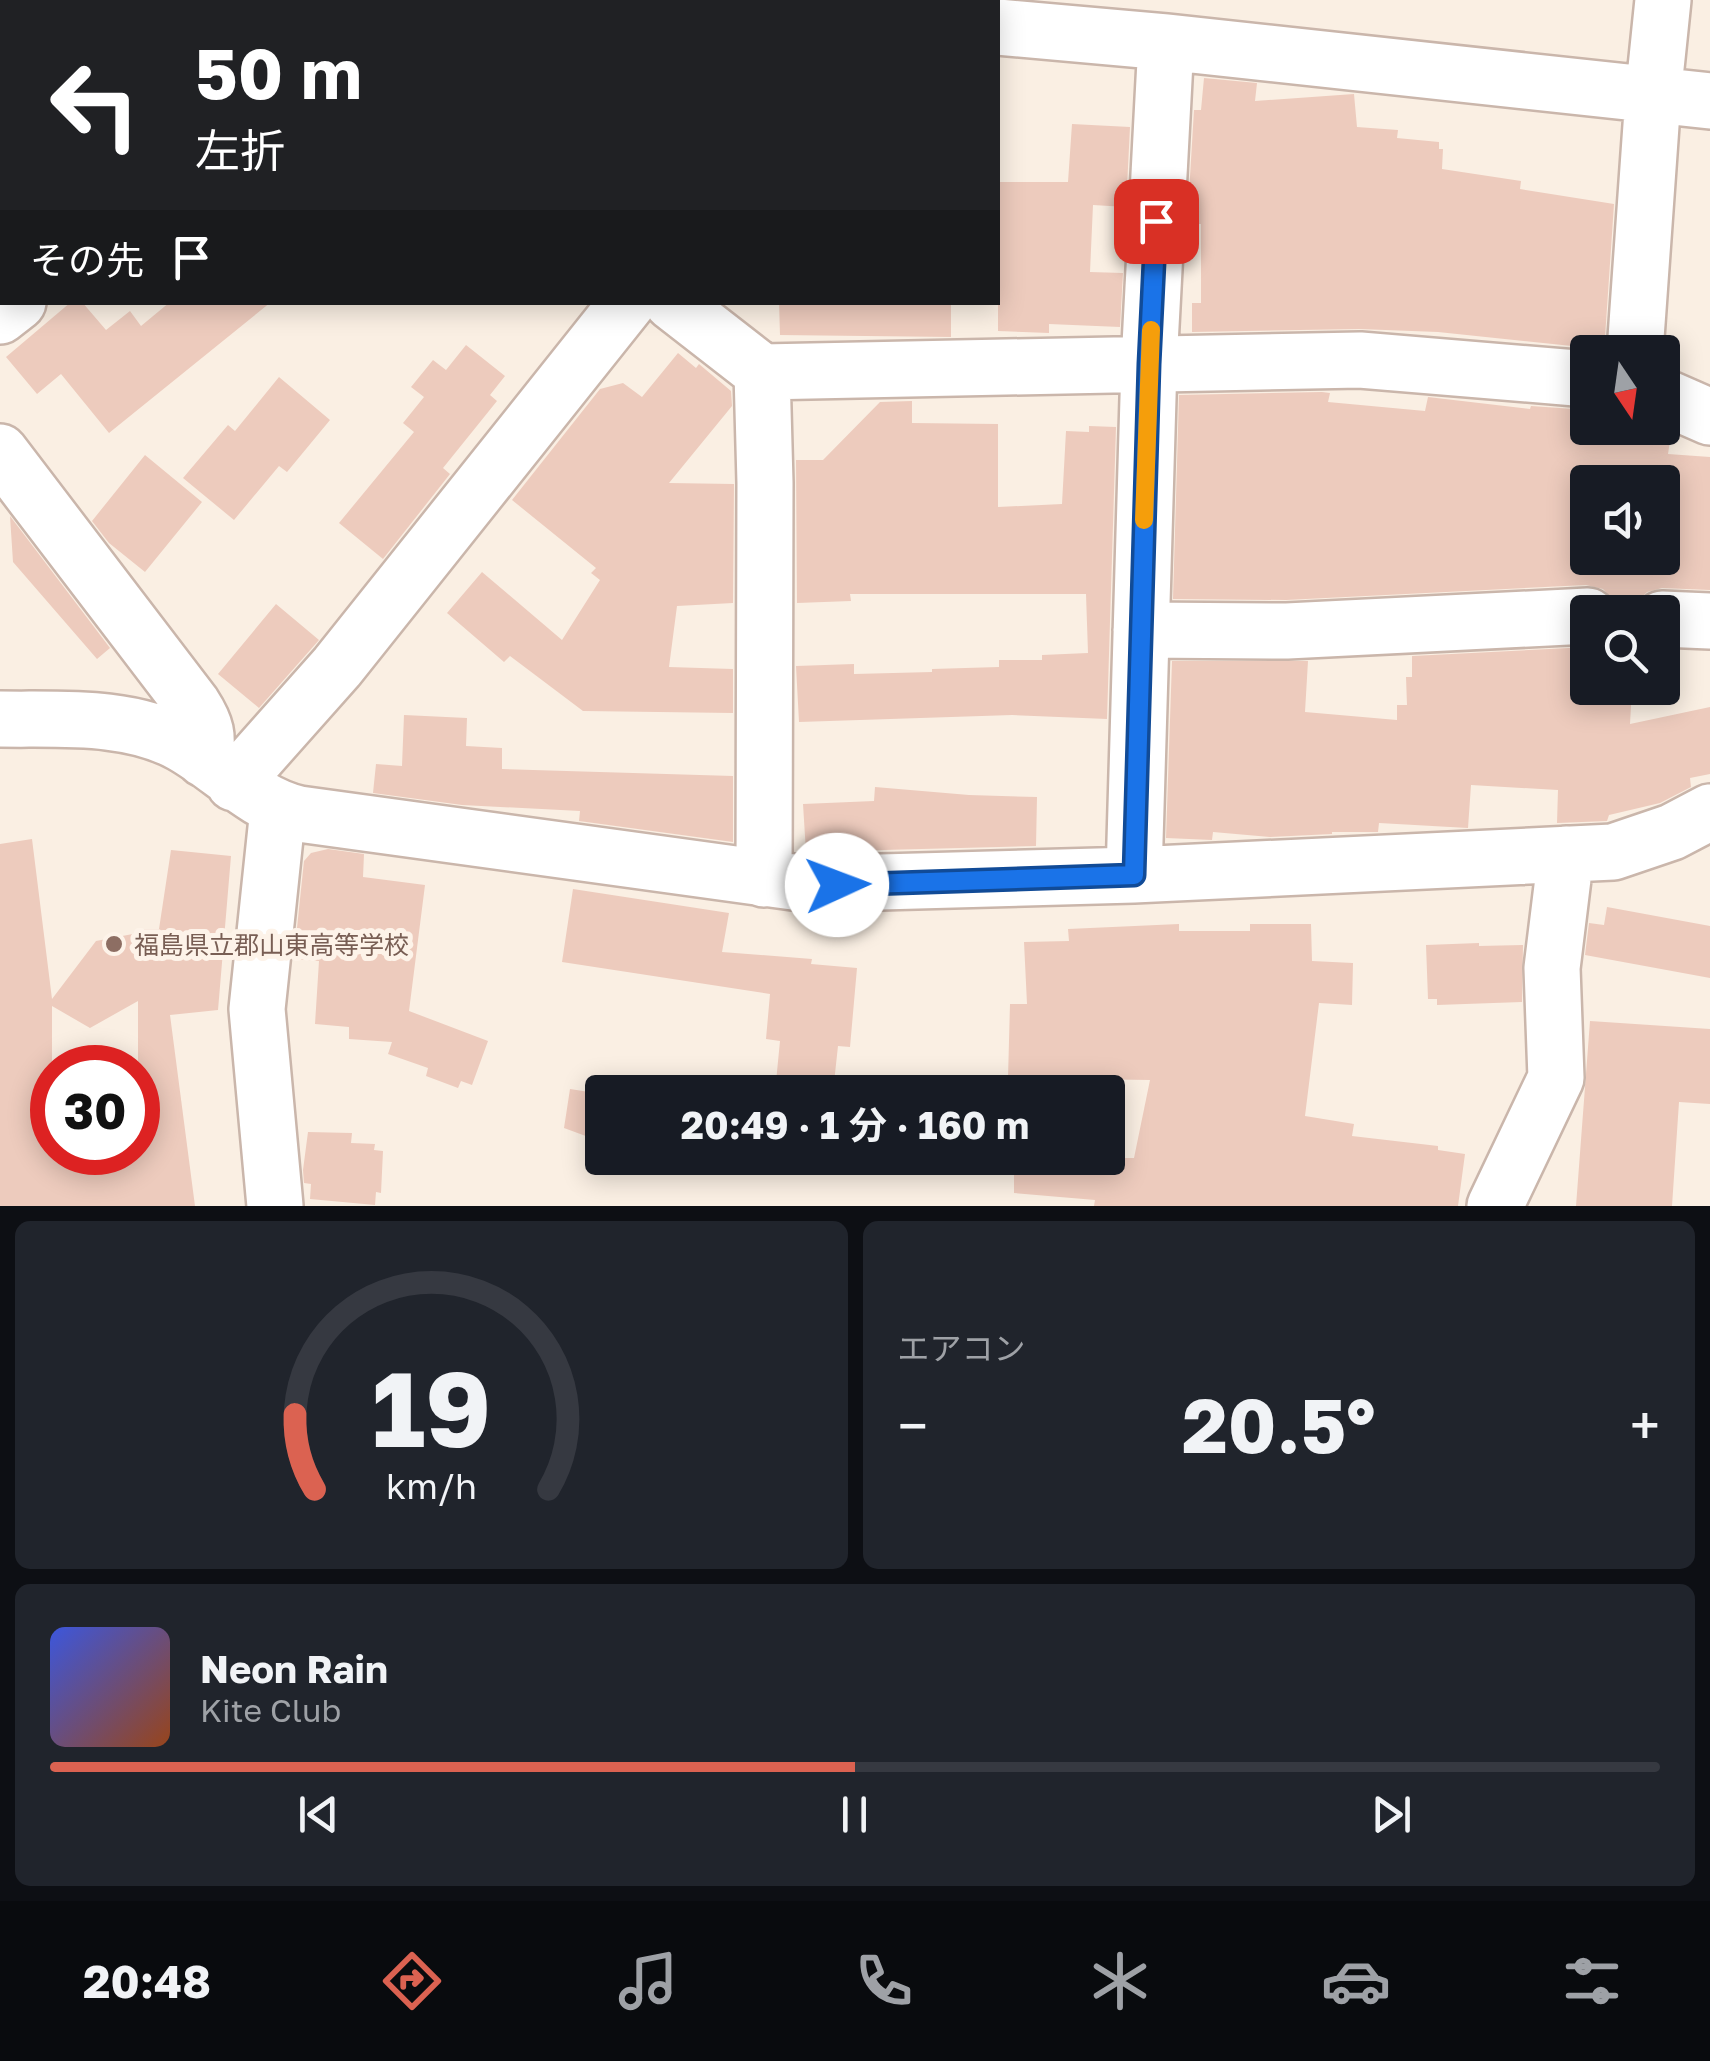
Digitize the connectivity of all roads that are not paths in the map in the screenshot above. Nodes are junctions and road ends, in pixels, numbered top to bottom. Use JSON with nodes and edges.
{"nodes":[{"id":1,"x":1663,"y":0,"type":"edge"},
{"id":2,"x":1000,"y":27,"type":"edge"},
{"id":3,"x":1166,"y":42,"type":"junction"},
{"id":4,"x":1653,"y":96,"type":"junction"},
{"id":5,"x":1710,"y":101,"type":"edge"},
{"id":6,"x":626,"y":305,"type":"edge"},
{"id":7,"x":676,"y":305,"type":"edge"},
{"id":8,"x":1636,"y":335,"type":"edge"},
{"id":9,"x":1149,"y":364,"type":"junction"},
{"id":10,"x":762,"y":372,"type":"junction"},
{"id":11,"x":1570,"y":378,"type":"edge"},
{"id":12,"x":1680,"y":404,"type":"edge"},
{"id":13,"x":1710,"y":417,"type":"edge"},
{"id":14,"x":0,"y":452,"type":"edge"},
{"id":15,"x":1570,"y":617,"type":"edge"},
{"id":16,"x":1680,"y":620,"type":"edge"},
{"id":17,"x":1710,"y":621,"type":"edge"},
{"id":18,"x":1141,"y":630,"type":"junction"},
{"id":19,"x":0,"y":719,"type":"edge"},
{"id":20,"x":239,"y":784,"type":"junction"},
{"id":21,"x":1710,"y":812,"type":"edge"},
{"id":22,"x":1566,"y":854,"type":"junction"},
{"id":23,"x":1134,"y":875,"type":"junction"},
{"id":24,"x":764,"y":879,"type":"junction"},
{"id":25,"x":276,"y":1206,"type":"edge"},
{"id":26,"x":1496,"y":1206,"type":"edge"}],
"edges":[{"from":1,"to":4,"type":"street"},
{"from":2,"to":3,"type":"street"},
{"from":3,"to":4,"type":"street"},
{"from":3,"to":9,"type":"street"},
{"from":4,"to":5,"type":"street"},
{"from":4,"to":8,"type":"street"},
{"from":6,"to":20,"type":"street"},
{"from":7,"to":10,"type":"street"},
{"from":9,"to":10,"type":"street"},
{"from":9,"to":11,"type":"street"},
{"from":9,"to":18,"type":"street"},
{"from":10,"to":24,"type":"street"},
{"from":12,"to":13,"type":"street"},
{"from":14,"to":20,"type":"street"},
{"from":15,"to":18,"type":"street"},
{"from":16,"to":17,"type":"street"},
{"from":18,"to":23,"type":"street"},
{"from":19,"to":20,"type":"street"},
{"from":20,"to":24,"type":"street"},
{"from":20,"to":25,"type":"street"},
{"from":21,"to":22,"type":"street"},
{"from":22,"to":23,"type":"street"},
{"from":22,"to":26,"type":"street"},
{"from":23,"to":24,"type":"street"}]}
